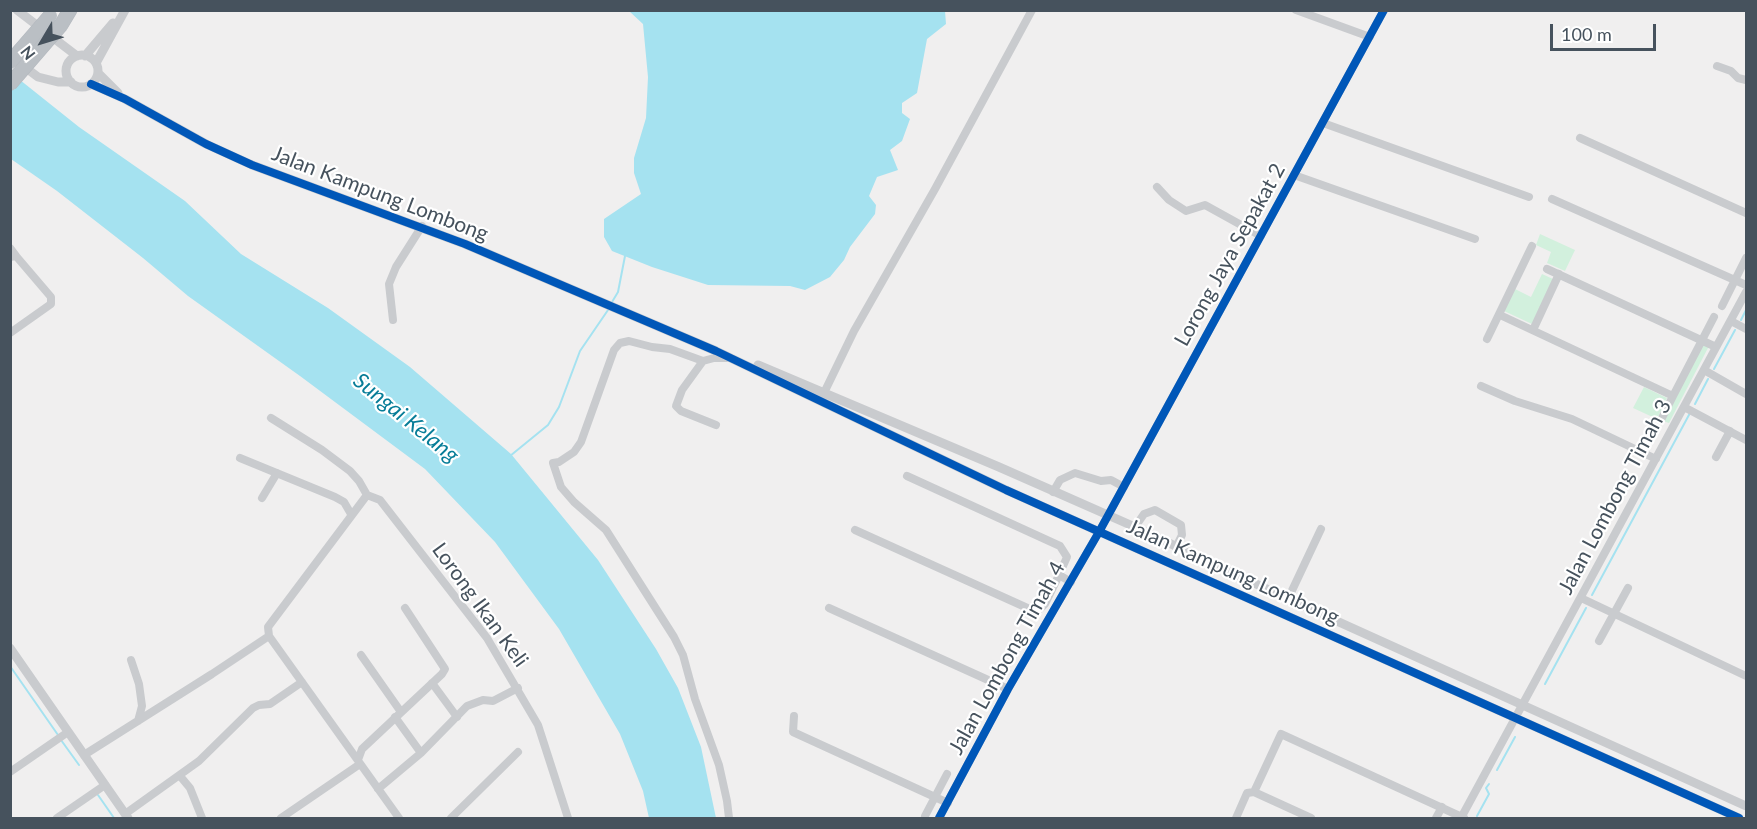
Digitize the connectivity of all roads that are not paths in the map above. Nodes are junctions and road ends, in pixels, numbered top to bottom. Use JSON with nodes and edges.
{"nodes":[{"id":1,"x":17,"y":10,"type":"edge"},
{"id":2,"x":70,"y":10,"type":"edge"},
{"id":3,"x":124,"y":10,"type":"edge"},
{"id":4,"x":1032,"y":10,"type":"edge"},
{"id":5,"x":1296,"y":10,"type":"edge"},
{"id":6,"x":1384,"y":10,"type":"edge"},
{"id":7,"x":55,"y":17,"type":"edge"},
{"id":8,"x":1370,"y":37,"type":"junction"},
{"id":9,"x":10,"y":56,"type":"edge"},
{"id":10,"x":81,"y":56,"type":"junction"},
{"id":11,"x":10,"y":62,"type":"edge"},
{"id":12,"x":96,"y":63,"type":"junction"},
{"id":13,"x":1717,"y":66,"type":"dead end"},
{"id":14,"x":98,"y":73,"type":"junction"},
{"id":15,"x":1746,"y":80,"type":"edge"},
{"id":16,"x":71,"y":81,"type":"junction"},
{"id":17,"x":10,"y":84,"type":"edge"},
{"id":18,"x":91,"y":84,"type":"junction"},
{"id":19,"x":124,"y":99,"type":"junction"},
{"id":20,"x":1323,"y":123,"type":"junction"},
{"id":21,"x":1580,"y":138,"type":"dead end"},
{"id":22,"x":1294,"y":175,"type":"junction"},
{"id":23,"x":1157,"y":187,"type":"dead end"},
{"id":24,"x":1529,"y":197,"type":"dead end"},
{"id":25,"x":1552,"y":199,"type":"dead end"},
{"id":26,"x":1746,"y":213,"type":"edge"},
{"id":27,"x":422,"y":226,"type":"junction"},
{"id":28,"x":1261,"y":236,"type":"junction"},
{"id":29,"x":1475,"y":239,"type":"dead end"},
{"id":30,"x":1532,"y":246,"type":"dead end"},
{"id":31,"x":10,"y":248,"type":"edge"},
{"id":32,"x":13,"y":256,"type":"edge"},
{"id":33,"x":1746,"y":258,"type":"edge"},
{"id":34,"x":1547,"y":269,"type":"dead end"},
{"id":35,"x":1559,"y":274,"type":"junction"},
{"id":36,"x":1735,"y":280,"type":"junction"},
{"id":37,"x":1746,"y":285,"type":"edge"},
{"id":38,"x":1746,"y":292,"type":"edge"},
{"id":39,"x":1722,"y":306,"type":"dead end"},
{"id":40,"x":1500,"y":315,"type":"junction"},
{"id":41,"x":1714,"y":317,"type":"dead end"},
{"id":42,"x":393,"y":320,"type":"dead end"},
{"id":43,"x":1731,"y":321,"type":"junction"},
{"id":44,"x":1746,"y":329,"type":"edge"},
{"id":45,"x":1533,"y":330,"type":"junction"},
{"id":46,"x":10,"y":333,"type":"edge"},
{"id":47,"x":1487,"y":339,"type":"dead end"},
{"id":48,"x":1702,"y":340,"type":"junction"},
{"id":49,"x":1716,"y":347,"type":"junction"},
{"id":50,"x":716,"y":351,"type":"junction"},
{"id":51,"x":730,"y":358,"type":"junction"},
{"id":52,"x":703,"y":362,"type":"junction"},
{"id":53,"x":1704,"y":370,"type":"junction"},
{"id":54,"x":1481,"y":386,"type":"dead end"},
{"id":55,"x":1746,"y":394,"type":"edge"},
{"id":56,"x":1673,"y":396,"type":"junction"},
{"id":57,"x":822,"y":397,"type":"junction"},
{"id":58,"x":1684,"y":407,"type":"junction"},
{"id":59,"x":271,"y":418,"type":"dead end"},
{"id":60,"x":1661,"y":420,"type":"dead end"},
{"id":61,"x":716,"y":425,"type":"dead end"},
{"id":62,"x":1730,"y":431,"type":"junction"},
{"id":63,"x":1746,"y":440,"type":"edge"},
{"id":64,"x":1716,"y":457,"type":"dead end"},
{"id":65,"x":240,"y":458,"type":"dead end"},
{"id":66,"x":1656,"y":459,"type":"junction"},
{"id":67,"x":277,"y":473,"type":"junction"},
{"id":68,"x":907,"y":476,"type":"dead end"},
{"id":69,"x":1124,"y":487,"type":"junction"},
{"id":70,"x":1053,"y":492,"type":"junction"},
{"id":71,"x":367,"y":495,"type":"junction"},
{"id":72,"x":262,"y":498,"type":"dead end"},
{"id":73,"x":351,"y":514,"type":"junction"},
{"id":74,"x":1108,"y":516,"type":"junction"},
{"id":75,"x":1135,"y":527,"type":"junction"},
{"id":76,"x":1321,"y":529,"type":"dead end"},
{"id":77,"x":855,"y":530,"type":"dead end"},
{"id":78,"x":1099,"y":532,"type":"junction"},
{"id":79,"x":1176,"y":547,"type":"junction"},
{"id":80,"x":1059,"y":575,"type":"junction"},
{"id":81,"x":1071,"y":582,"type":"junction"},
{"id":82,"x":1628,"y":588,"type":"dead end"},
{"id":83,"x":1581,"y":598,"type":"junction"},
{"id":84,"x":1288,"y":599,"type":"junction"},
{"id":85,"x":405,"y":608,"type":"dead end"},
{"id":86,"x":829,"y":608,"type":"dead end"},
{"id":87,"x":1614,"y":614,"type":"junction"},
{"id":88,"x":269,"y":636,"type":"junction"},
{"id":89,"x":1599,"y":641,"type":"dead end"},
{"id":90,"x":10,"y":648,"type":"edge"},
{"id":91,"x":361,"y":656,"type":"dead end"},
{"id":92,"x":131,"y":660,"type":"dead end"},
{"id":93,"x":1746,"y":676,"type":"edge"},
{"id":94,"x":302,"y":682,"type":"junction"},
{"id":95,"x":432,"y":682,"type":"junction"},
{"id":96,"x":518,"y":688,"type":"junction"},
{"id":97,"x":1008,"y":689,"type":"junction"},
{"id":98,"x":1523,"y":705,"type":"junction"},
{"id":99,"x":398,"y":714,"type":"junction"},
{"id":100,"x":794,"y":716,"type":"dead end"},
{"id":101,"x":457,"y":717,"type":"junction"},
{"id":102,"x":1516,"y":719,"type":"junction"},
{"id":103,"x":138,"y":721,"type":"junction"},
{"id":104,"x":65,"y":734,"type":"junction"},
{"id":105,"x":518,"y":752,"type":"dead end"},
{"id":106,"x":421,"y":753,"type":"junction"},
{"id":107,"x":84,"y":754,"type":"junction"},
{"id":108,"x":359,"y":762,"type":"junction"},
{"id":109,"x":10,"y":772,"type":"edge"},
{"id":110,"x":947,"y":774,"type":"dead end"},
{"id":111,"x":180,"y":776,"type":"junction"},
{"id":112,"x":105,"y":785,"type":"junction"},
{"id":113,"x":378,"y":789,"type":"junction"},
{"id":114,"x":1254,"y":792,"type":"junction"},
{"id":115,"x":935,"y":797,"type":"junction"},
{"id":116,"x":948,"y":802,"type":"junction"},
{"id":117,"x":1746,"y":806,"type":"edge"},
{"id":118,"x":1442,"y":807,"type":"junction"},
{"id":119,"x":925,"y":816,"type":"dead end"},
{"id":120,"x":127,"y":817,"type":"edge"},
{"id":121,"x":396,"y":818,"type":"edge"},
{"id":122,"x":1463,"y":818,"type":"edge"},
{"id":123,"x":57,"y":819,"type":"edge"},
{"id":124,"x":202,"y":819,"type":"edge"},
{"id":125,"x":281,"y":819,"type":"edge"},
{"id":126,"x":451,"y":819,"type":"edge"},
{"id":127,"x":568,"y":819,"type":"edge"},
{"id":128,"x":729,"y":819,"type":"edge"},
{"id":129,"x":939,"y":819,"type":"edge"},
{"id":130,"x":1236,"y":819,"type":"edge"},
{"id":131,"x":1311,"y":819,"type":"edge"},
{"id":132,"x":1436,"y":819,"type":"edge"},
{"id":133,"x":1739,"y":819,"type":"edge"}],
"edges":[{"from":1,"to":10,"type":"street"},
{"from":2,"to":7,"type":"highway"},
{"from":3,"to":10,"type":"street"},
{"from":3,"to":12,"type":"street"},
{"from":4,"to":57,"type":"street"},
{"from":5,"to":8,"type":"street"},
{"from":6,"to":8,"type":"street","name":"Lorong Jaya Sepakat 2"},
{"from":7,"to":11,"type":"highway","bridge":true},
{"from":7,"to":17,"type":"highway","bridge":true},
{"from":8,"to":20,"type":"street","name":"Lorong Jaya Sepakat 2"},
{"from":9,"to":16,"type":"street"},
{"from":10,"to":12,"type":"street"},
{"from":10,"to":16,"type":"street"},
{"from":12,"to":14,"type":"street"},
{"from":13,"to":15,"type":"street"},
{"from":14,"to":18,"type":"street"},
{"from":14,"to":19,"type":"street"},
{"from":16,"to":18,"type":"street"},
{"from":18,"to":19,"type":"street"},
{"from":19,"to":27,"type":"street","name":"Jalan Kampung Lombong"},
{"from":20,"to":22,"type":"street","name":"Lorong Jaya Sepakat 2"},
{"from":20,"to":24,"type":"street"},
{"from":21,"to":26,"type":"street"},
{"from":22,"to":28,"type":"street","name":"Lorong Jaya Sepakat 2"},
{"from":22,"to":29,"type":"street"},
{"from":23,"to":28,"type":"street"},
{"from":25,"to":36,"type":"street"},
{"from":27,"to":42,"type":"street"},
{"from":27,"to":50,"type":"street","name":"Jalan Kampung Lombong"},
{"from":28,"to":69,"type":"street","name":"Lorong Jaya Sepakat 2"},
{"from":30,"to":40,"type":"street"},
{"from":31,"to":32,"type":"street"},
{"from":32,"to":46,"type":"street"},
{"from":33,"to":36,"type":"street"},
{"from":34,"to":35,"type":"street"},
{"from":35,"to":45,"type":"street"},
{"from":35,"to":48,"type":"street"},
{"from":36,"to":37,"type":"street"},
{"from":36,"to":39,"type":"street"},
{"from":38,"to":43,"type":"street","name":"Jalan Lombong Timah 3"},
{"from":40,"to":45,"type":"street"},
{"from":40,"to":47,"type":"street"},
{"from":41,"to":48,"type":"street"},
{"from":43,"to":44,"type":"street"},
{"from":43,"to":49,"type":"street","name":"Jalan Lombong Timah 3"},
{"from":45,"to":56,"type":"street"},
{"from":48,"to":49,"type":"street"},
{"from":48,"to":56,"type":"street"},
{"from":49,"to":53,"type":"street","name":"Jalan Lombong Timah 3"},
{"from":50,"to":51,"type":"street","name":"Jalan Kampung Lombong"},
{"from":50,"to":57,"type":"street","name":"Jalan Kampung Lombong"},
{"from":51,"to":52,"type":"street"},
{"from":51,"to":57,"type":"street","name":"Jalan Kampung Lombong"},
{"from":52,"to":61,"type":"street"},
{"from":52,"to":128,"type":"street"},
{"from":53,"to":55,"type":"street"},
{"from":53,"to":58,"type":"street","name":"Jalan Lombong Timah 3"},
{"from":54,"to":66,"type":"street"},
{"from":56,"to":60,"type":"street"},
{"from":57,"to":70,"type":"street","name":"Jalan Kampung Lombong"},
{"from":57,"to":78,"type":"street","name":"Jalan Kampung Lombong"},
{"from":58,"to":62,"type":"street"},
{"from":58,"to":66,"type":"street","name":"Jalan Lombong Timah 3"},
{"from":59,"to":71,"type":"street","name":"Lorong Ikan Keli"},
{"from":62,"to":63,"type":"street"},
{"from":62,"to":64,"type":"street"},
{"from":65,"to":67,"type":"street"},
{"from":66,"to":83,"type":"street","name":"Jalan Lombong Timah 3"},
{"from":67,"to":72,"type":"street"},
{"from":67,"to":73,"type":"street"},
{"from":68,"to":80,"type":"street"},
{"from":69,"to":70,"type":"street"},
{"from":69,"to":74,"type":"street","name":"Lorong Jaya Sepakat 2"},
{"from":70,"to":74,"type":"street","name":"Jalan Kampung Lombong"},
{"from":71,"to":73,"type":"street"},
{"from":71,"to":96,"type":"street","name":"Lorong Ikan Keli"},
{"from":73,"to":88,"type":"street"},
{"from":74,"to":75,"type":"street","name":"Jalan Kampung Lombong"},
{"from":74,"to":78,"type":"street","name":"Jalan Lombong Timah 4"},
{"from":75,"to":79,"type":"street","name":"Jalan Kampung Lombong"},
{"from":75,"to":79,"type":"street"},
{"from":76,"to":84,"type":"street"},
{"from":77,"to":80,"type":"street"},
{"from":78,"to":81,"type":"street","name":"Jalan Lombong Timah 4"},
{"from":78,"to":102,"type":"street","name":"Jalan Kampung Lombong"},
{"from":79,"to":84,"type":"street","name":"Jalan Kampung Lombong"},
{"from":80,"to":81,"type":"street"},
{"from":81,"to":97,"type":"street","name":"Jalan Lombong Timah 4"},
{"from":82,"to":87,"type":"street"},
{"from":83,"to":87,"type":"street"},
{"from":83,"to":98,"type":"street","name":"Jalan Lombong Timah 3"},
{"from":84,"to":98,"type":"street","name":"Jalan Kampung Lombong"},
{"from":85,"to":95,"type":"street"},
{"from":86,"to":97,"type":"street"},
{"from":87,"to":89,"type":"street"},
{"from":87,"to":93,"type":"street"},
{"from":88,"to":94,"type":"street"},
{"from":88,"to":103,"type":"street"},
{"from":90,"to":104,"type":"street"},
{"from":91,"to":99,"type":"street"},
{"from":92,"to":103,"type":"street"},
{"from":94,"to":108,"type":"street"},
{"from":94,"to":111,"type":"street"},
{"from":95,"to":99,"type":"street"},
{"from":95,"to":101,"type":"street"},
{"from":96,"to":101,"type":"street"},
{"from":96,"to":127,"type":"street","name":"Lorong Ikan Keli"},
{"from":97,"to":116,"type":"street","name":"Jalan Lombong Timah 4"},
{"from":98,"to":102,"type":"street","name":"Jalan Lombong Timah 3"},
{"from":98,"to":117,"type":"street","name":"Jalan Kampung Lombong"},
{"from":99,"to":106,"type":"street"},
{"from":99,"to":108,"type":"street"},
{"from":100,"to":115,"type":"street"},
{"from":101,"to":106,"type":"street"},
{"from":102,"to":122,"type":"street","name":"Jalan Lombong Timah 3"},
{"from":102,"to":133,"type":"street","name":"Jalan Kampung Lombong"},
{"from":103,"to":107,"type":"street"},
{"from":104,"to":107,"type":"street"},
{"from":104,"to":109,"type":"street"},
{"from":105,"to":126,"type":"street"},
{"from":106,"to":113,"type":"street"},
{"from":107,"to":112,"type":"street"},
{"from":108,"to":113,"type":"street"},
{"from":108,"to":125,"type":"street"},
{"from":110,"to":115,"type":"street"},
{"from":111,"to":120,"type":"street"},
{"from":111,"to":124,"type":"street"},
{"from":112,"to":120,"type":"street"},
{"from":112,"to":123,"type":"street"},
{"from":113,"to":121,"type":"street"},
{"from":114,"to":118,"type":"street"},
{"from":114,"to":130,"type":"street"},
{"from":114,"to":131,"type":"street"},
{"from":115,"to":116,"type":"street"},
{"from":115,"to":119,"type":"street"},
{"from":116,"to":129,"type":"street","name":"Jalan Lombong Timah 4"},
{"from":118,"to":122,"type":"street"},
{"from":118,"to":132,"type":"street"}]}
